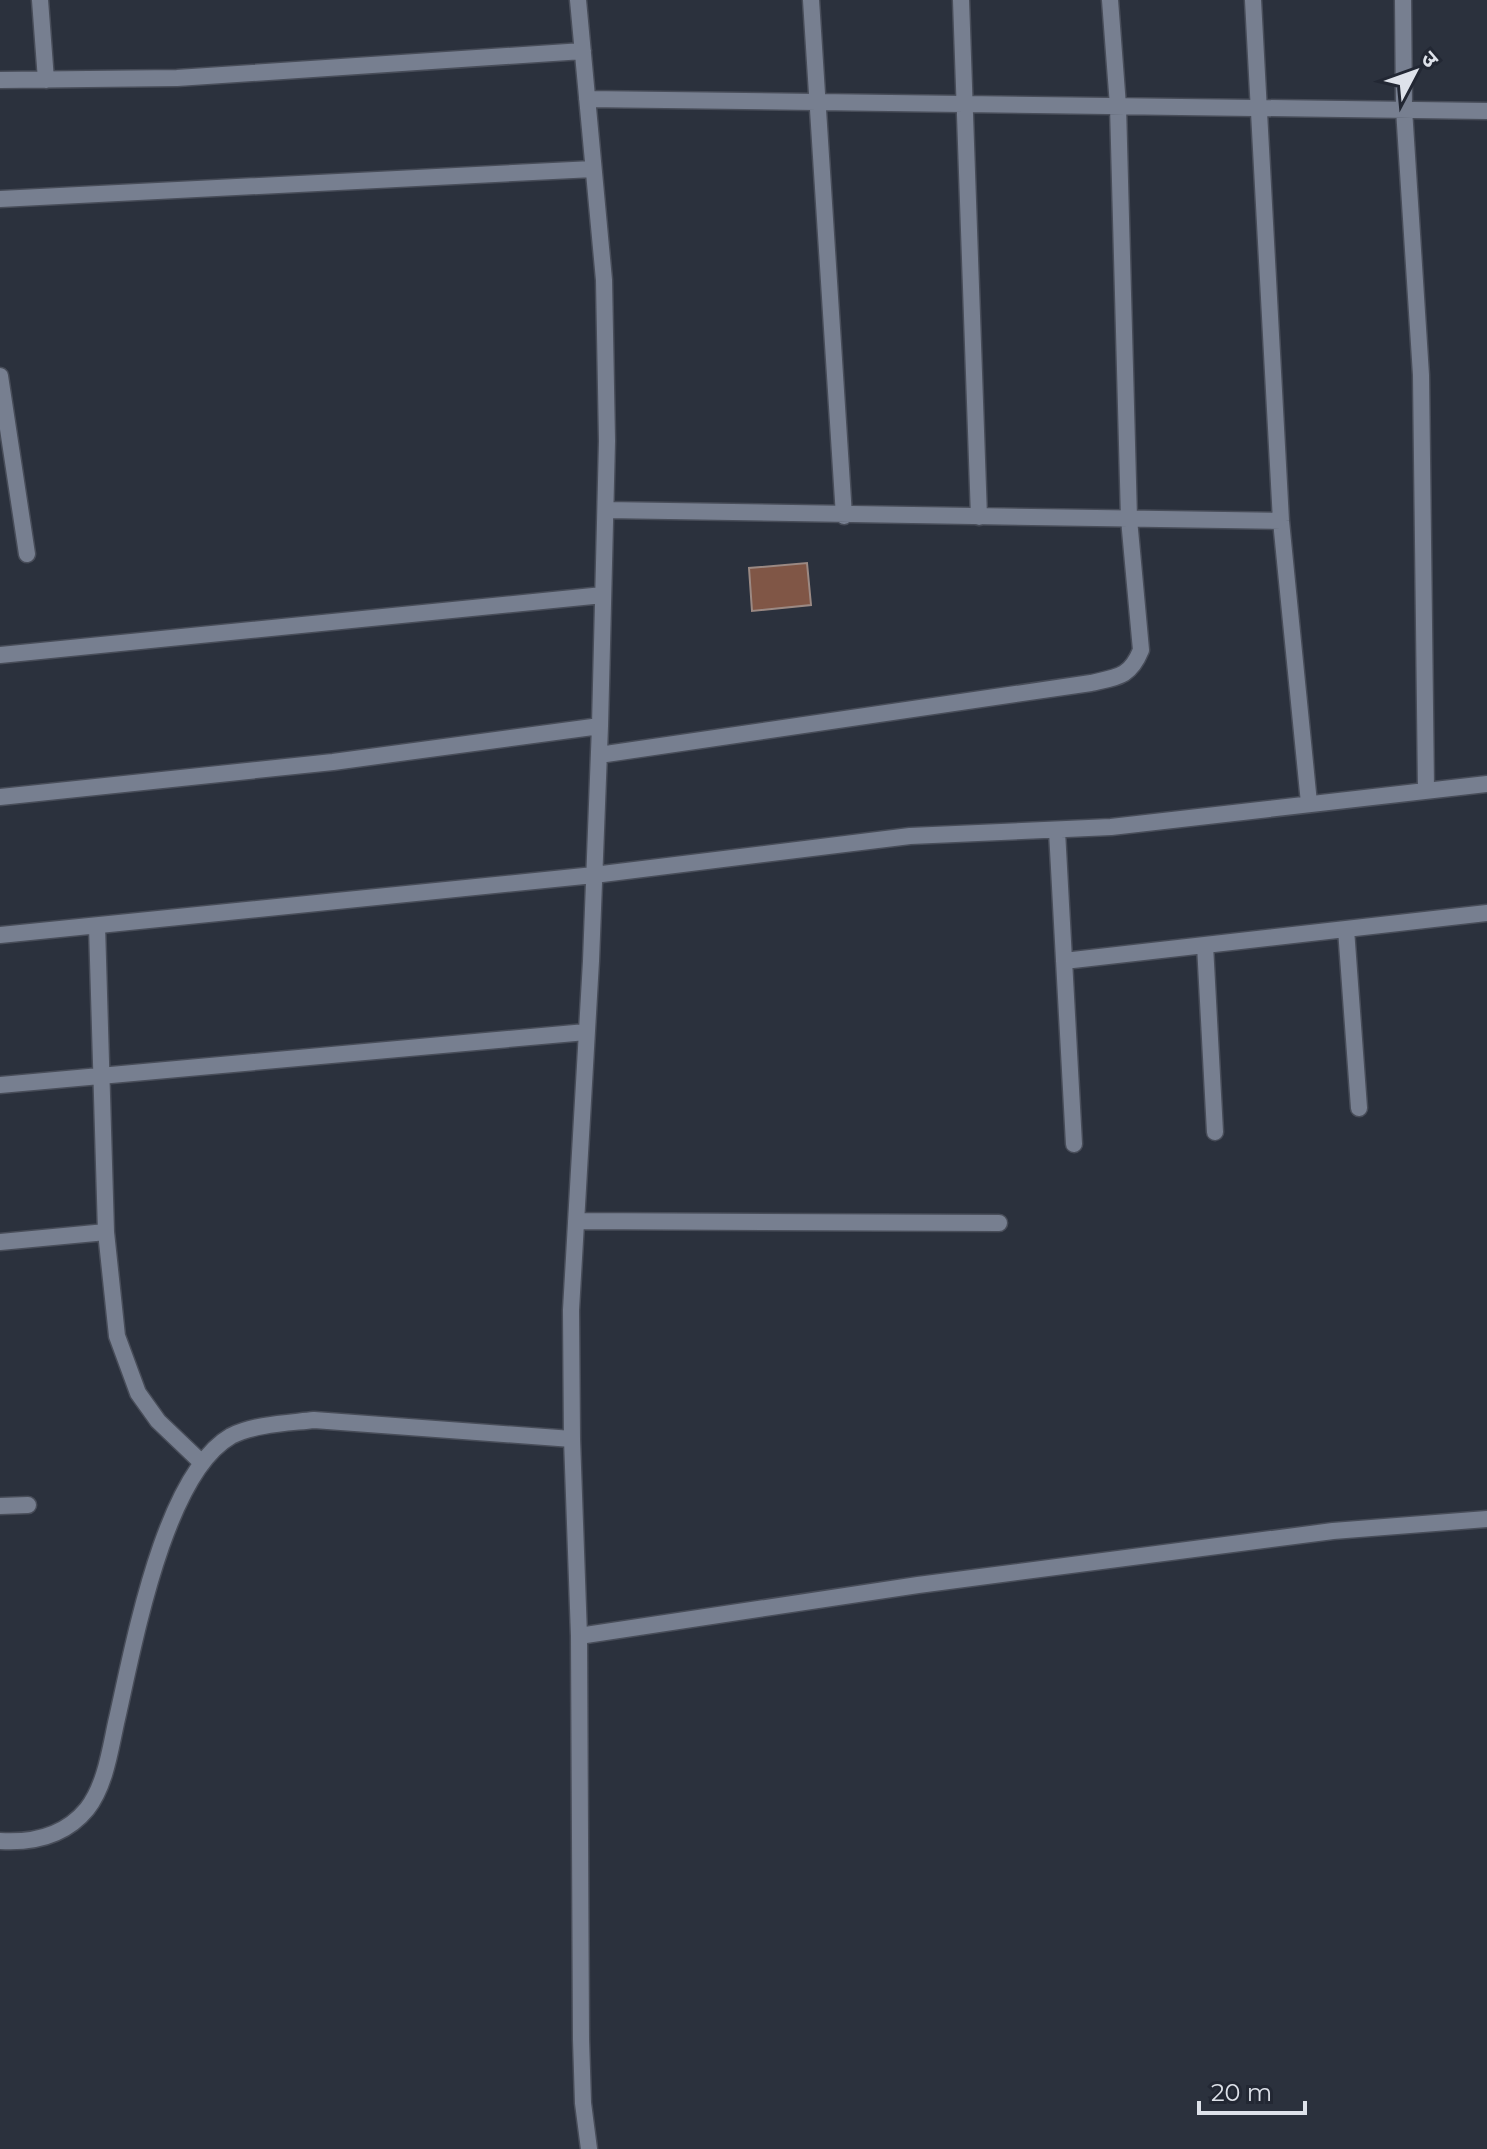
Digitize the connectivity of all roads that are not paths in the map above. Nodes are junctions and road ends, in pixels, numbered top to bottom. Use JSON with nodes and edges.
{"nodes":[{"id":1,"x":40,"y":0,"type":"edge"},
{"id":2,"x":578,"y":0,"type":"edge"},
{"id":3,"x":811,"y":0,"type":"edge"},
{"id":4,"x":961,"y":0,"type":"edge"},
{"id":5,"x":1110,"y":0,"type":"edge"},
{"id":6,"x":1253,"y":0,"type":"edge"},
{"id":7,"x":1403,"y":0,"type":"edge"},
{"id":8,"x":583,"y":51,"type":"junction"},
{"id":9,"x":0,"y":80,"type":"edge"},
{"id":10,"x":46,"y":80,"type":"junction"},
{"id":11,"x":587,"y":99,"type":"junction"},
{"id":12,"x":816,"y":102,"type":"junction"},
{"id":13,"x":967,"y":104,"type":"junction"},
{"id":14,"x":1118,"y":106,"type":"junction"},
{"id":15,"x":1259,"y":108,"type":"junction"},
{"id":16,"x":1404,"y":109,"type":"junction"},
{"id":17,"x":1487,"y":111,"type":"edge"},
{"id":18,"x":593,"y":169,"type":"junction"},
{"id":19,"x":0,"y":199,"type":"edge"},
{"id":20,"x":0,"y":376,"type":"edge"},
{"id":21,"x":606,"y":510,"type":"junction"},
{"id":22,"x":844,"y":516,"type":"junction"},
{"id":23,"x":979,"y":517,"type":"junction"},
{"id":24,"x":1129,"y":519,"type":"junction"},
{"id":25,"x":1281,"y":521,"type":"junction"},
{"id":26,"x":27,"y":554,"type":"dead end"},
{"id":27,"x":603,"y":595,"type":"junction"},
{"id":28,"x":0,"y":655,"type":"edge"},
{"id":29,"x":600,"y":726,"type":"junction"},
{"id":30,"x":599,"y":755,"type":"junction"},
{"id":31,"x":1487,"y":784,"type":"edge"},
{"id":32,"x":1426,"y":790,"type":"junction"},
{"id":33,"x":0,"y":797,"type":"edge"},
{"id":34,"x":1309,"y":803,"type":"junction"},
{"id":35,"x":1057,"y":831,"type":"junction"},
{"id":36,"x":594,"y":875,"type":"junction"},
{"id":37,"x":1487,"y":913,"type":"edge"},
{"id":38,"x":97,"y":926,"type":"junction"},
{"id":39,"x":1346,"y":929,"type":"junction"},
{"id":40,"x":0,"y":935,"type":"edge"},
{"id":41,"x":1205,"y":945,"type":"junction"},
{"id":42,"x":1064,"y":961,"type":"junction"},
{"id":43,"x":586,"y":1032,"type":"junction"},
{"id":44,"x":100,"y":1075,"type":"junction"},
{"id":45,"x":0,"y":1085,"type":"edge"},
{"id":46,"x":1359,"y":1108,"type":"dead end"},
{"id":47,"x":1215,"y":1132,"type":"dead end"},
{"id":48,"x":1074,"y":1144,"type":"dead end"},
{"id":49,"x":576,"y":1221,"type":"junction"},
{"id":50,"x":999,"y":1223,"type":"dead end"},
{"id":51,"x":106,"y":1232,"type":"junction"},
{"id":52,"x":0,"y":1242,"type":"edge"},
{"id":53,"x":572,"y":1439,"type":"junction"},
{"id":54,"x":202,"y":1463,"type":"junction"},
{"id":55,"x":28,"y":1505,"type":"dead end"},
{"id":56,"x":0,"y":1506,"type":"edge"},
{"id":57,"x":1487,"y":1519,"type":"edge"},
{"id":58,"x":579,"y":1636,"type":"junction"},
{"id":59,"x":0,"y":1841,"type":"edge"},
{"id":60,"x":589,"y":2149,"type":"edge"}],
"edges":[{"from":1,"to":10,"type":"street"},
{"from":2,"to":8,"type":"street"},
{"from":3,"to":12,"type":"street"},
{"from":4,"to":13,"type":"street"},
{"from":5,"to":14,"type":"street"},
{"from":6,"to":15,"type":"street"},
{"from":7,"to":16,"type":"street"},
{"from":8,"to":10,"type":"street"},
{"from":8,"to":11,"type":"street"},
{"from":9,"to":10,"type":"street"},
{"from":11,"to":12,"type":"street"},
{"from":11,"to":18,"type":"street"},
{"from":12,"to":13,"type":"street"},
{"from":12,"to":22,"type":"street"},
{"from":13,"to":14,"type":"street"},
{"from":13,"to":23,"type":"street"},
{"from":14,"to":15,"type":"street"},
{"from":14,"to":24,"type":"street"},
{"from":15,"to":16,"type":"street"},
{"from":15,"to":25,"type":"street"},
{"from":16,"to":17,"type":"street"},
{"from":16,"to":32,"type":"street"},
{"from":18,"to":19,"type":"street"},
{"from":18,"to":21,"type":"street"},
{"from":20,"to":26,"type":"street"},
{"from":21,"to":22,"type":"street"},
{"from":21,"to":27,"type":"street"},
{"from":22,"to":23,"type":"street"},
{"from":23,"to":24,"type":"street"},
{"from":24,"to":25,"type":"street"},
{"from":24,"to":30,"type":"street"},
{"from":25,"to":34,"type":"street"},
{"from":27,"to":28,"type":"street"},
{"from":27,"to":29,"type":"street"},
{"from":29,"to":30,"type":"street"},
{"from":29,"to":33,"type":"street"},
{"from":30,"to":36,"type":"street"},
{"from":31,"to":32,"type":"street"},
{"from":32,"to":34,"type":"street"},
{"from":34,"to":35,"type":"street"},
{"from":35,"to":36,"type":"street"},
{"from":35,"to":42,"type":"street"},
{"from":36,"to":38,"type":"street"},
{"from":36,"to":43,"type":"street"},
{"from":37,"to":39,"type":"street"},
{"from":38,"to":40,"type":"street"},
{"from":38,"to":44,"type":"street"},
{"from":39,"to":41,"type":"street"},
{"from":39,"to":46,"type":"street"},
{"from":41,"to":42,"type":"street"},
{"from":41,"to":47,"type":"street"},
{"from":42,"to":48,"type":"street"},
{"from":43,"to":44,"type":"street"},
{"from":43,"to":49,"type":"street"},
{"from":44,"to":45,"type":"street"},
{"from":44,"to":51,"type":"street"},
{"from":49,"to":50,"type":"street"},
{"from":49,"to":53,"type":"street"},
{"from":51,"to":52,"type":"street"},
{"from":51,"to":54,"type":"street"},
{"from":53,"to":54,"type":"street"},
{"from":53,"to":58,"type":"street"},
{"from":54,"to":59,"type":"street"},
{"from":55,"to":56,"type":"street"},
{"from":57,"to":58,"type":"street"},
{"from":58,"to":60,"type":"street"}]}
